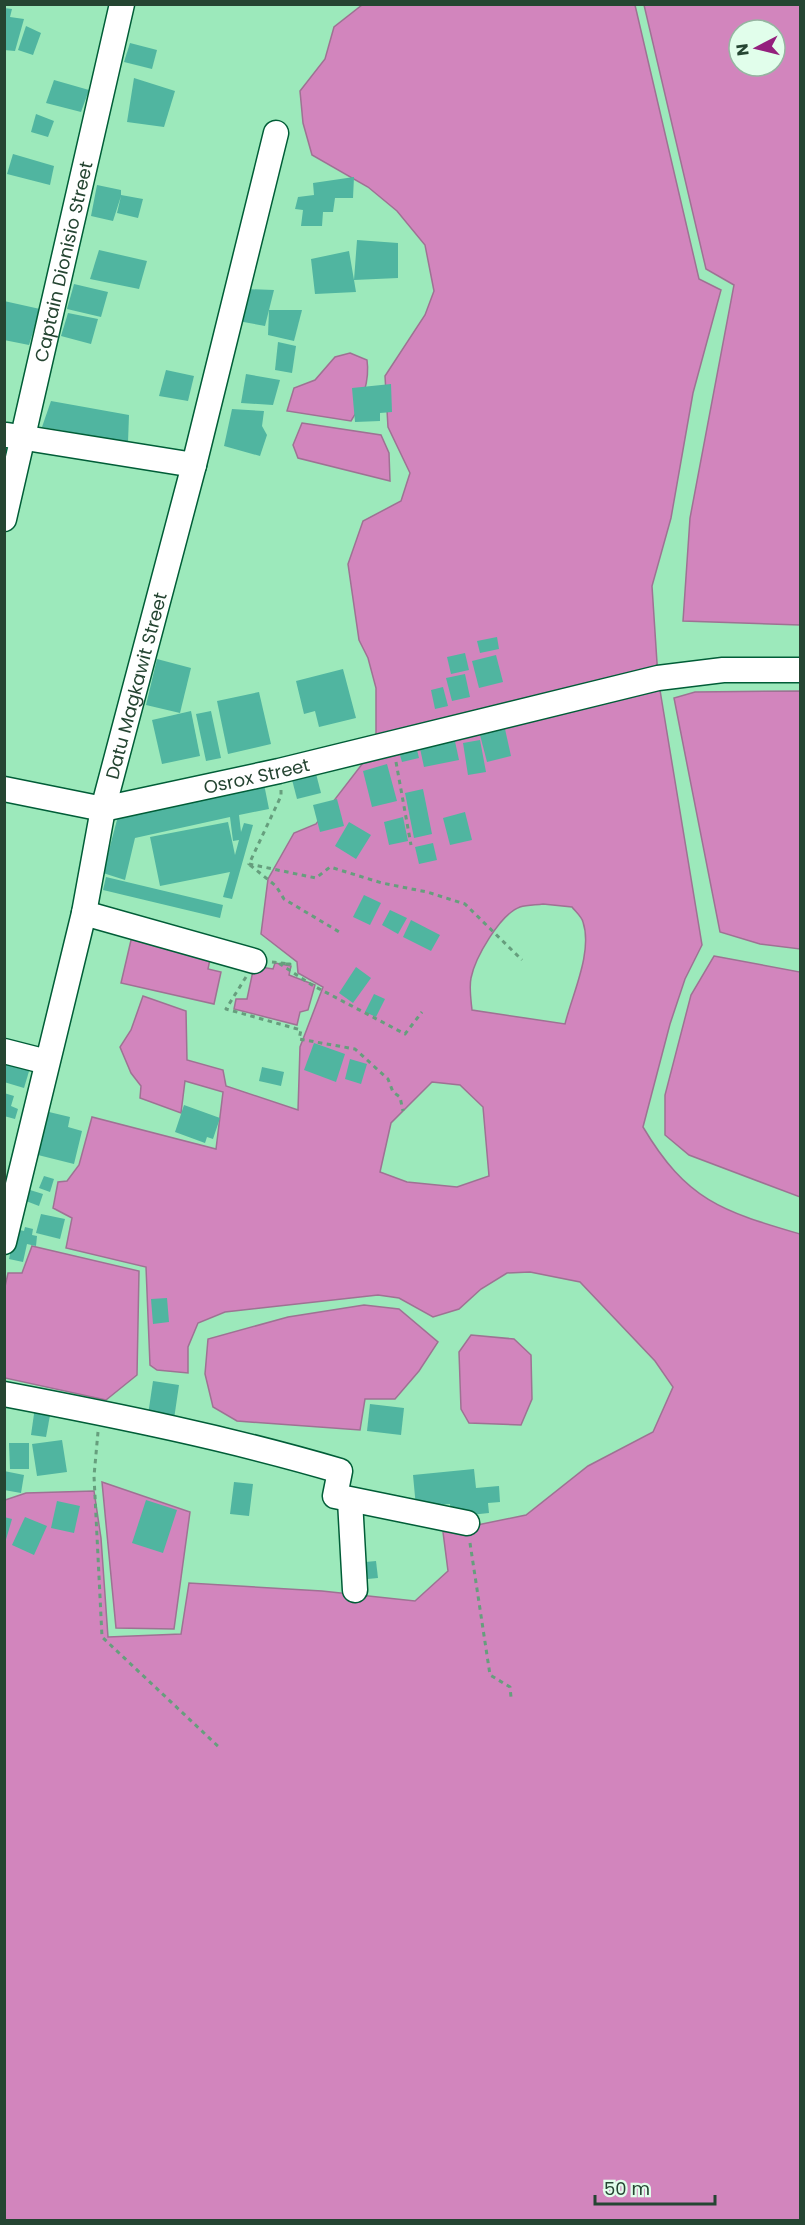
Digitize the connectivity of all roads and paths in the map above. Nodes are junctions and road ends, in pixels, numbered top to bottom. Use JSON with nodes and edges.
{"nodes":[{"id":1,"x":122,"y":4,"type":"edge"},
{"id":2,"x":276,"y":133,"type":"dead end"},
{"id":3,"x":13,"y":436,"type":"edge"},
{"id":4,"x":194,"y":465,"type":"junction"},
{"id":5,"x":4,"y":519,"type":"edge"},
{"id":6,"x":801,"y":670,"type":"edge"},
{"id":7,"x":392,"y":743,"type":"junction"},
{"id":8,"x":279,"y":771,"type":"junction"},
{"id":9,"x":4,"y":789,"type":"edge"},
{"id":10,"x":103,"y":809,"type":"junction"},
{"id":11,"x":411,"y":845,"type":"dead end"},
{"id":12,"x":249,"y":864,"type":"junction"},
{"id":13,"x":84,"y":913,"type":"junction"},
{"id":14,"x":341,"y":933,"type":"dead end"},
{"id":15,"x":522,"y":960,"type":"dead end"},
{"id":16,"x":254,"y":961,"type":"junction"},
{"id":17,"x":422,"y":1012,"type":"dead end"},
{"id":18,"x":4,"y":1051,"type":"edge"},
{"id":19,"x":47,"y":1062,"type":"junction"},
{"id":20,"x":403,"y":1111,"type":"dead end"},
{"id":21,"x":4,"y":1242,"type":"edge"},
{"id":22,"x":4,"y":1394,"type":"edge"},
{"id":23,"x":101,"y":1412,"type":"junction"},
{"id":24,"x":350,"y":1500,"type":"junction"},
{"id":25,"x":467,"y":1523,"type":"joint"},
{"id":26,"x":355,"y":1590,"type":"dead end"},
{"id":27,"x":511,"y":1697,"type":"dead end"},
{"id":28,"x":221,"y":1749,"type":"dead end"}],
"edges":[{"from":1,"to":3,"type":"street","name":"Captain Dionisio Street"},
{"from":2,"to":4,"type":"street","name":"Datu Magkawit Street"},
{"from":3,"to":4,"type":"street"},
{"from":3,"to":5,"type":"street","name":"Captain Dionisio Street"},
{"from":4,"to":10,"type":"street","name":"Datu Magkawit Street"},
{"from":6,"to":7,"type":"street","name":"Osrox Street"},
{"from":7,"to":8,"type":"street","name":"Osrox Street"},
{"from":7,"to":11,"type":"path"},
{"from":8,"to":10,"type":"street","name":"Osrox Street"},
{"from":8,"to":12,"type":"path"},
{"from":9,"to":10,"type":"street","name":"Osrox Street"},
{"from":10,"to":13,"type":"street","name":"Datu Magkawit Street"},
{"from":12,"to":14,"type":"path"},
{"from":12,"to":15,"type":"path"},
{"from":13,"to":16,"type":"street"},
{"from":13,"to":19,"type":"street","name":"Datu Magkawit Street"},
{"from":16,"to":17,"type":"path"},
{"from":16,"to":20,"type":"path"},
{"from":18,"to":19,"type":"street"},
{"from":19,"to":21,"type":"street","name":"Datu Magkawit Street"},
{"from":22,"to":23,"type":"street"},
{"from":23,"to":24,"type":"street"},
{"from":23,"to":28,"type":"path"},
{"from":24,"to":25,"type":"street"},
{"from":24,"to":26,"type":"street"},
{"from":25,"to":27,"type":"path"}]}
